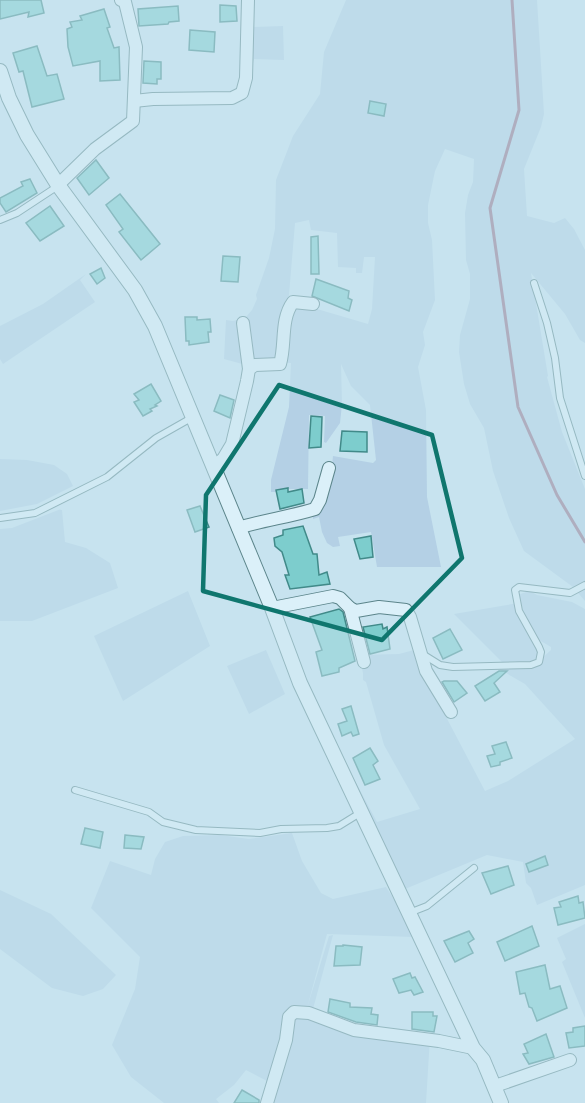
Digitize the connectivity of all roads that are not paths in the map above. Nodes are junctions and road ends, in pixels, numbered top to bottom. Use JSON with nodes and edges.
{"nodes":[{"id":1,"x":121,"y":0,"type":"edge"},
{"id":2,"x":248,"y":0,"type":"edge"},
{"id":3,"x":0,"y":71,"type":"edge"},
{"id":4,"x":134,"y":101,"type":"junction"},
{"id":5,"x":58,"y":185,"type":"junction"},
{"id":6,"x":0,"y":220,"type":"edge"},
{"id":7,"x":534,"y":283,"type":"dead end"},
{"id":8,"x":313,"y":304,"type":"dead end"},
{"id":9,"x":243,"y":323,"type":"dead end"},
{"id":10,"x":249,"y":369,"type":"junction"},
{"id":11,"x":193,"y":417,"type":"junction"},
{"id":12,"x":214,"y":466,"type":"junction"},
{"id":13,"x":329,"y":468,"type":"dead end"},
{"id":14,"x":585,"y":476,"type":"edge"},
{"id":15,"x":0,"y":518,"type":"edge"},
{"id":16,"x":238,"y":528,"type":"junction"},
{"id":17,"x":585,"y":585,"type":"edge"},
{"id":18,"x":272,"y":608,"type":"junction"},
{"id":19,"x":350,"y":608,"type":"junction"},
{"id":20,"x":422,"y":652,"type":"junction"},
{"id":21,"x":364,"y":662,"type":"dead end"},
{"id":22,"x":451,"y":712,"type":"dead end"},
{"id":23,"x":75,"y":789,"type":"dead end"},
{"id":24,"x":360,"y":813,"type":"junction"},
{"id":25,"x":474,"y":868,"type":"dead end"},
{"id":26,"x":408,"y":913,"type":"junction"},
{"id":27,"x":473,"y":1048,"type":"junction"},
{"id":28,"x":570,"y":1060,"type":"dead end"},
{"id":29,"x":495,"y":1086,"type":"junction"},
{"id":30,"x":267,"y":1103,"type":"edge"},
{"id":31,"x":501,"y":1103,"type":"edge"}],
"edges":[{"from":1,"to":4,"type":"street"},
{"from":2,"to":4,"type":"street"},
{"from":3,"to":5,"type":"street"},
{"from":4,"to":5,"type":"street"},
{"from":5,"to":6,"type":"lane"},
{"from":5,"to":11,"type":"street"},
{"from":7,"to":14,"type":"lane"},
{"from":8,"to":10,"type":"street"},
{"from":9,"to":10,"type":"street"},
{"from":10,"to":12,"type":"street"},
{"from":11,"to":12,"type":"street"},
{"from":11,"to":15,"type":"lane"},
{"from":12,"to":16,"type":"street"},
{"from":13,"to":16,"type":"street"},
{"from":16,"to":18,"type":"street"},
{"from":17,"to":20,"type":"lane"},
{"from":18,"to":19,"type":"street"},
{"from":18,"to":24,"type":"street"},
{"from":19,"to":20,"type":"street"},
{"from":19,"to":21,"type":"street"},
{"from":20,"to":22,"type":"street"},
{"from":23,"to":24,"type":"lane"},
{"from":24,"to":26,"type":"street"},
{"from":25,"to":26,"type":"lane"},
{"from":26,"to":27,"type":"street"},
{"from":27,"to":29,"type":"street"},
{"from":27,"to":30,"type":"street"},
{"from":28,"to":29,"type":"street"},
{"from":29,"to":31,"type":"street"}]}
